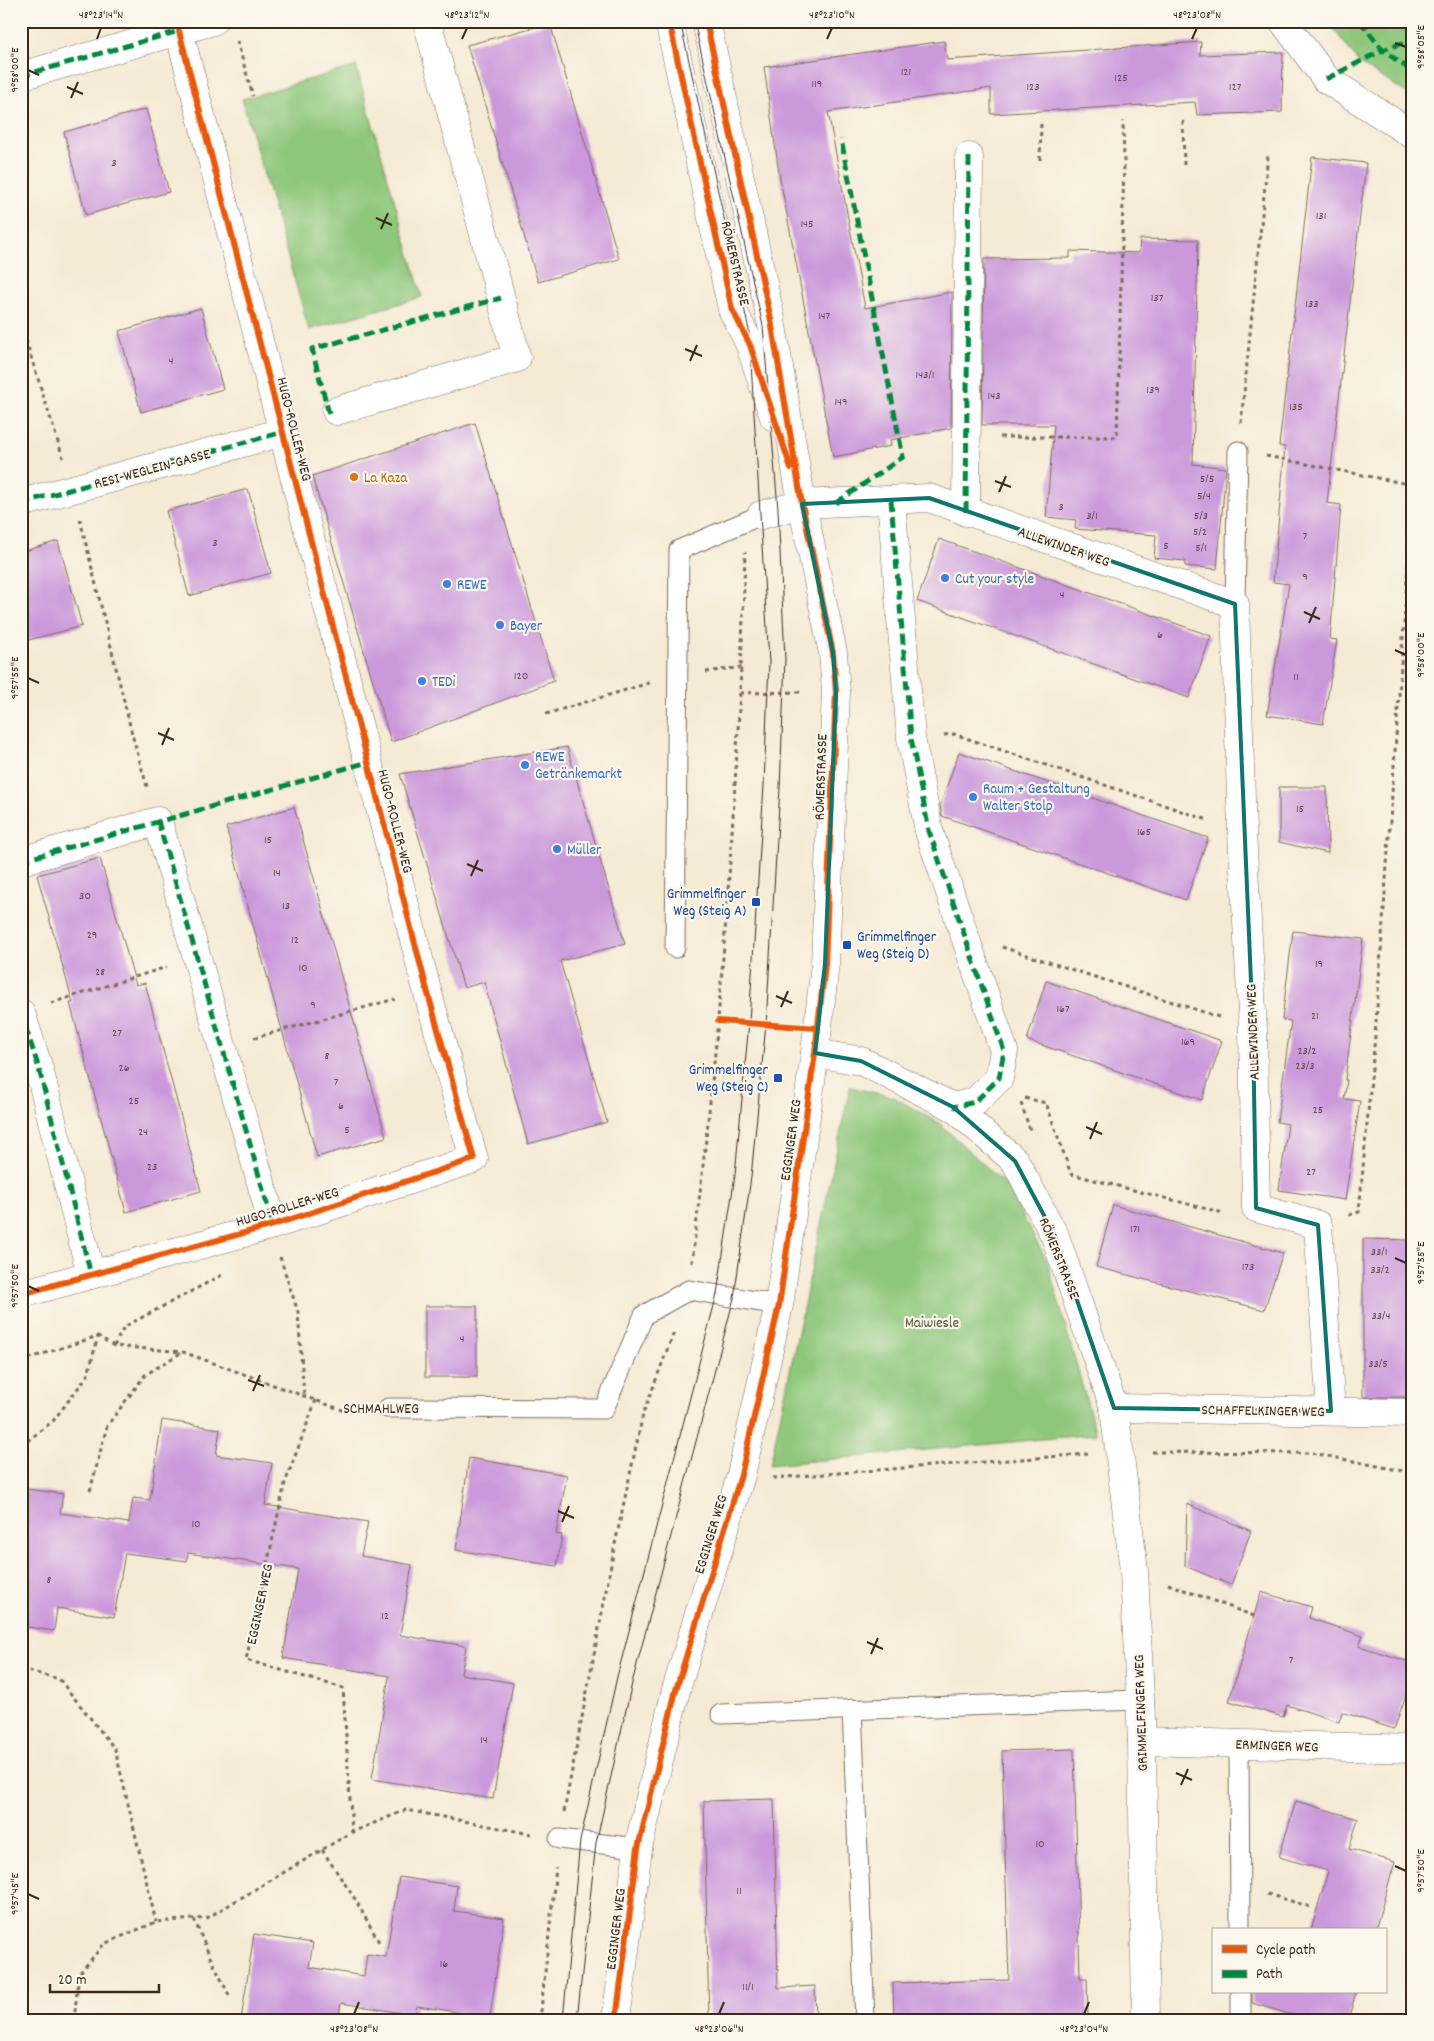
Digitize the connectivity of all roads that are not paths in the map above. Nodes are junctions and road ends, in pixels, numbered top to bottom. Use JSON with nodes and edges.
{"nodes":[{"id":1,"x":213,"y":21,"type":"edge"},
{"id":2,"x":427,"y":21,"type":"edge"},
{"id":3,"x":670,"y":21,"type":"edge"},
{"id":4,"x":706,"y":21,"type":"edge"},
{"id":5,"x":1283,"y":21,"type":"edge"},
{"id":6,"x":179,"y":30,"type":"junction"},
{"id":7,"x":21,"y":76,"type":"edge"},
{"id":8,"x":1413,"y":135,"type":"edge"},
{"id":9,"x":969,"y":157,"type":"dead end"},
{"id":10,"x":336,"y":411,"type":"dead end"},
{"id":11,"x":283,"y":432,"type":"junction"},
{"id":12,"x":1238,"y":451,"type":"road end"},
{"id":13,"x":891,"y":500,"type":"junction"},
{"id":14,"x":21,"y":503,"type":"edge"},
{"id":15,"x":802,"y":504,"type":"junction"},
{"id":16,"x":966,"y":512,"type":"junction"},
{"id":17,"x":754,"y":518,"type":"joint"},
{"id":18,"x":1235,"y":604,"type":"junction"},
{"id":19,"x":21,"y":861,"type":"edge"},
{"id":20,"x":675,"y":948,"type":"dead end"},
{"id":21,"x":21,"y":1013,"type":"edge"},
{"id":22,"x":815,"y":1053,"type":"junction"},
{"id":23,"x":953,"y":1107,"type":"junction"},
{"id":24,"x":273,"y":1224,"type":"junction"},
{"id":25,"x":91,"y":1275,"type":"junction"},
{"id":26,"x":21,"y":1294,"type":"edge"},
{"id":27,"x":779,"y":1305,"type":"junction"},
{"id":28,"x":388,"y":1408,"type":"road end"},
{"id":29,"x":1114,"y":1408,"type":"junction"},
{"id":30,"x":1330,"y":1411,"type":"junction"},
{"id":31,"x":1413,"y":1413,"type":"edge"},
{"id":32,"x":1140,"y":1700,"type":"junction"},
{"id":33,"x":852,"y":1709,"type":"junction"},
{"id":34,"x":721,"y":1714,"type":"dead end"},
{"id":35,"x":1142,"y":1741,"type":"junction"},
{"id":36,"x":1239,"y":1743,"type":"junction"},
{"id":37,"x":1413,"y":1749,"type":"edge"},
{"id":38,"x":559,"y":1839,"type":"road end"},
{"id":39,"x":638,"y":1848,"type":"junction"},
{"id":40,"x":1240,"y":1928,"type":"edge"},
{"id":41,"x":1241,"y":1994,"type":"edge"},
{"id":42,"x":616,"y":2020,"type":"edge"},
{"id":43,"x":865,"y":2020,"type":"edge"},
{"id":44,"x":1146,"y":2020,"type":"edge"},
{"id":45,"x":1241,"y":2020,"type":"edge"}],
"edges":[{"from":1,"to":6,"type":"street"},
{"from":2,"to":10,"type":"street"},
{"from":3,"to":15,"type":"street","name":"RÖMERSTRASSE"},
{"from":4,"to":15,"type":"street","name":"RÖMERSTRASSE"},
{"from":5,"to":8,"type":"street"},
{"from":6,"to":7,"type":"street"},
{"from":6,"to":11,"type":"street","name":"HUGO-ROLLER-WEG"},
{"from":9,"to":16,"type":"street"},
{"from":11,"to":14,"type":"street","name":"RESI-WEGLEIN-GASSE"},
{"from":11,"to":24,"type":"street","name":"HUGO-ROLLER-WEG"},
{"from":12,"to":18,"type":"lane","name":"ALLEWINDER WEG"},
{"from":13,"to":15,"type":"street","name":"ALLEWINDER WEG"},
{"from":13,"to":16,"type":"street","name":"ALLEWINDER WEG"},
{"from":13,"to":23,"type":"street"},
{"from":15,"to":17,"type":"street"},
{"from":15,"to":22,"type":"street","name":"RÖMERSTRASSE"},
{"from":16,"to":18,"type":"street","name":"ALLEWINDER WEG"},
{"from":17,"to":20,"type":"lane"},
{"from":18,"to":30,"type":"street","name":"ALLEWINDER WEG"},
{"from":19,"to":24,"type":"street","name":"HUGO-ROLLER-WEG"},
{"from":21,"to":25,"type":"street"},
{"from":22,"to":23,"type":"street","name":"RÖMERSTRASSE"},
{"from":22,"to":27,"type":"street","name":"EGGINGER WEG"},
{"from":23,"to":29,"type":"street","name":"RÖMERSTRASSE"},
{"from":24,"to":25,"type":"street","name":"HUGO-ROLLER-WEG"},
{"from":25,"to":26,"type":"street","name":"HUGO-ROLLER-WEG"},
{"from":27,"to":28,"type":"lane","name":"SCHMAHLWEG"},
{"from":27,"to":39,"type":"street","name":"EGGINGER WEG"},
{"from":29,"to":30,"type":"street","name":"SCHAFFELKINGER WEG"},
{"from":29,"to":32,"type":"street","name":"GRIMMELFINGER WEG"},
{"from":30,"to":31,"type":"street","name":"SCHAFFELKINGER WEG"},
{"from":32,"to":33,"type":"lane"},
{"from":32,"to":35,"type":"street","name":"GRIMMELFINGER WEG"},
{"from":33,"to":34,"type":"lane"},
{"from":33,"to":43,"type":"lane"},
{"from":35,"to":36,"type":"street","name":"ERMINGER WEG"},
{"from":35,"to":44,"type":"street","name":"GRIMMELFINGER WEG"},
{"from":36,"to":37,"type":"street","name":"ERMINGER WEG"},
{"from":36,"to":40,"type":"lane"},
{"from":38,"to":39,"type":"lane"},
{"from":39,"to":42,"type":"street","name":"EGGINGER WEG"},
{"from":41,"to":45,"type":"lane"}]}
